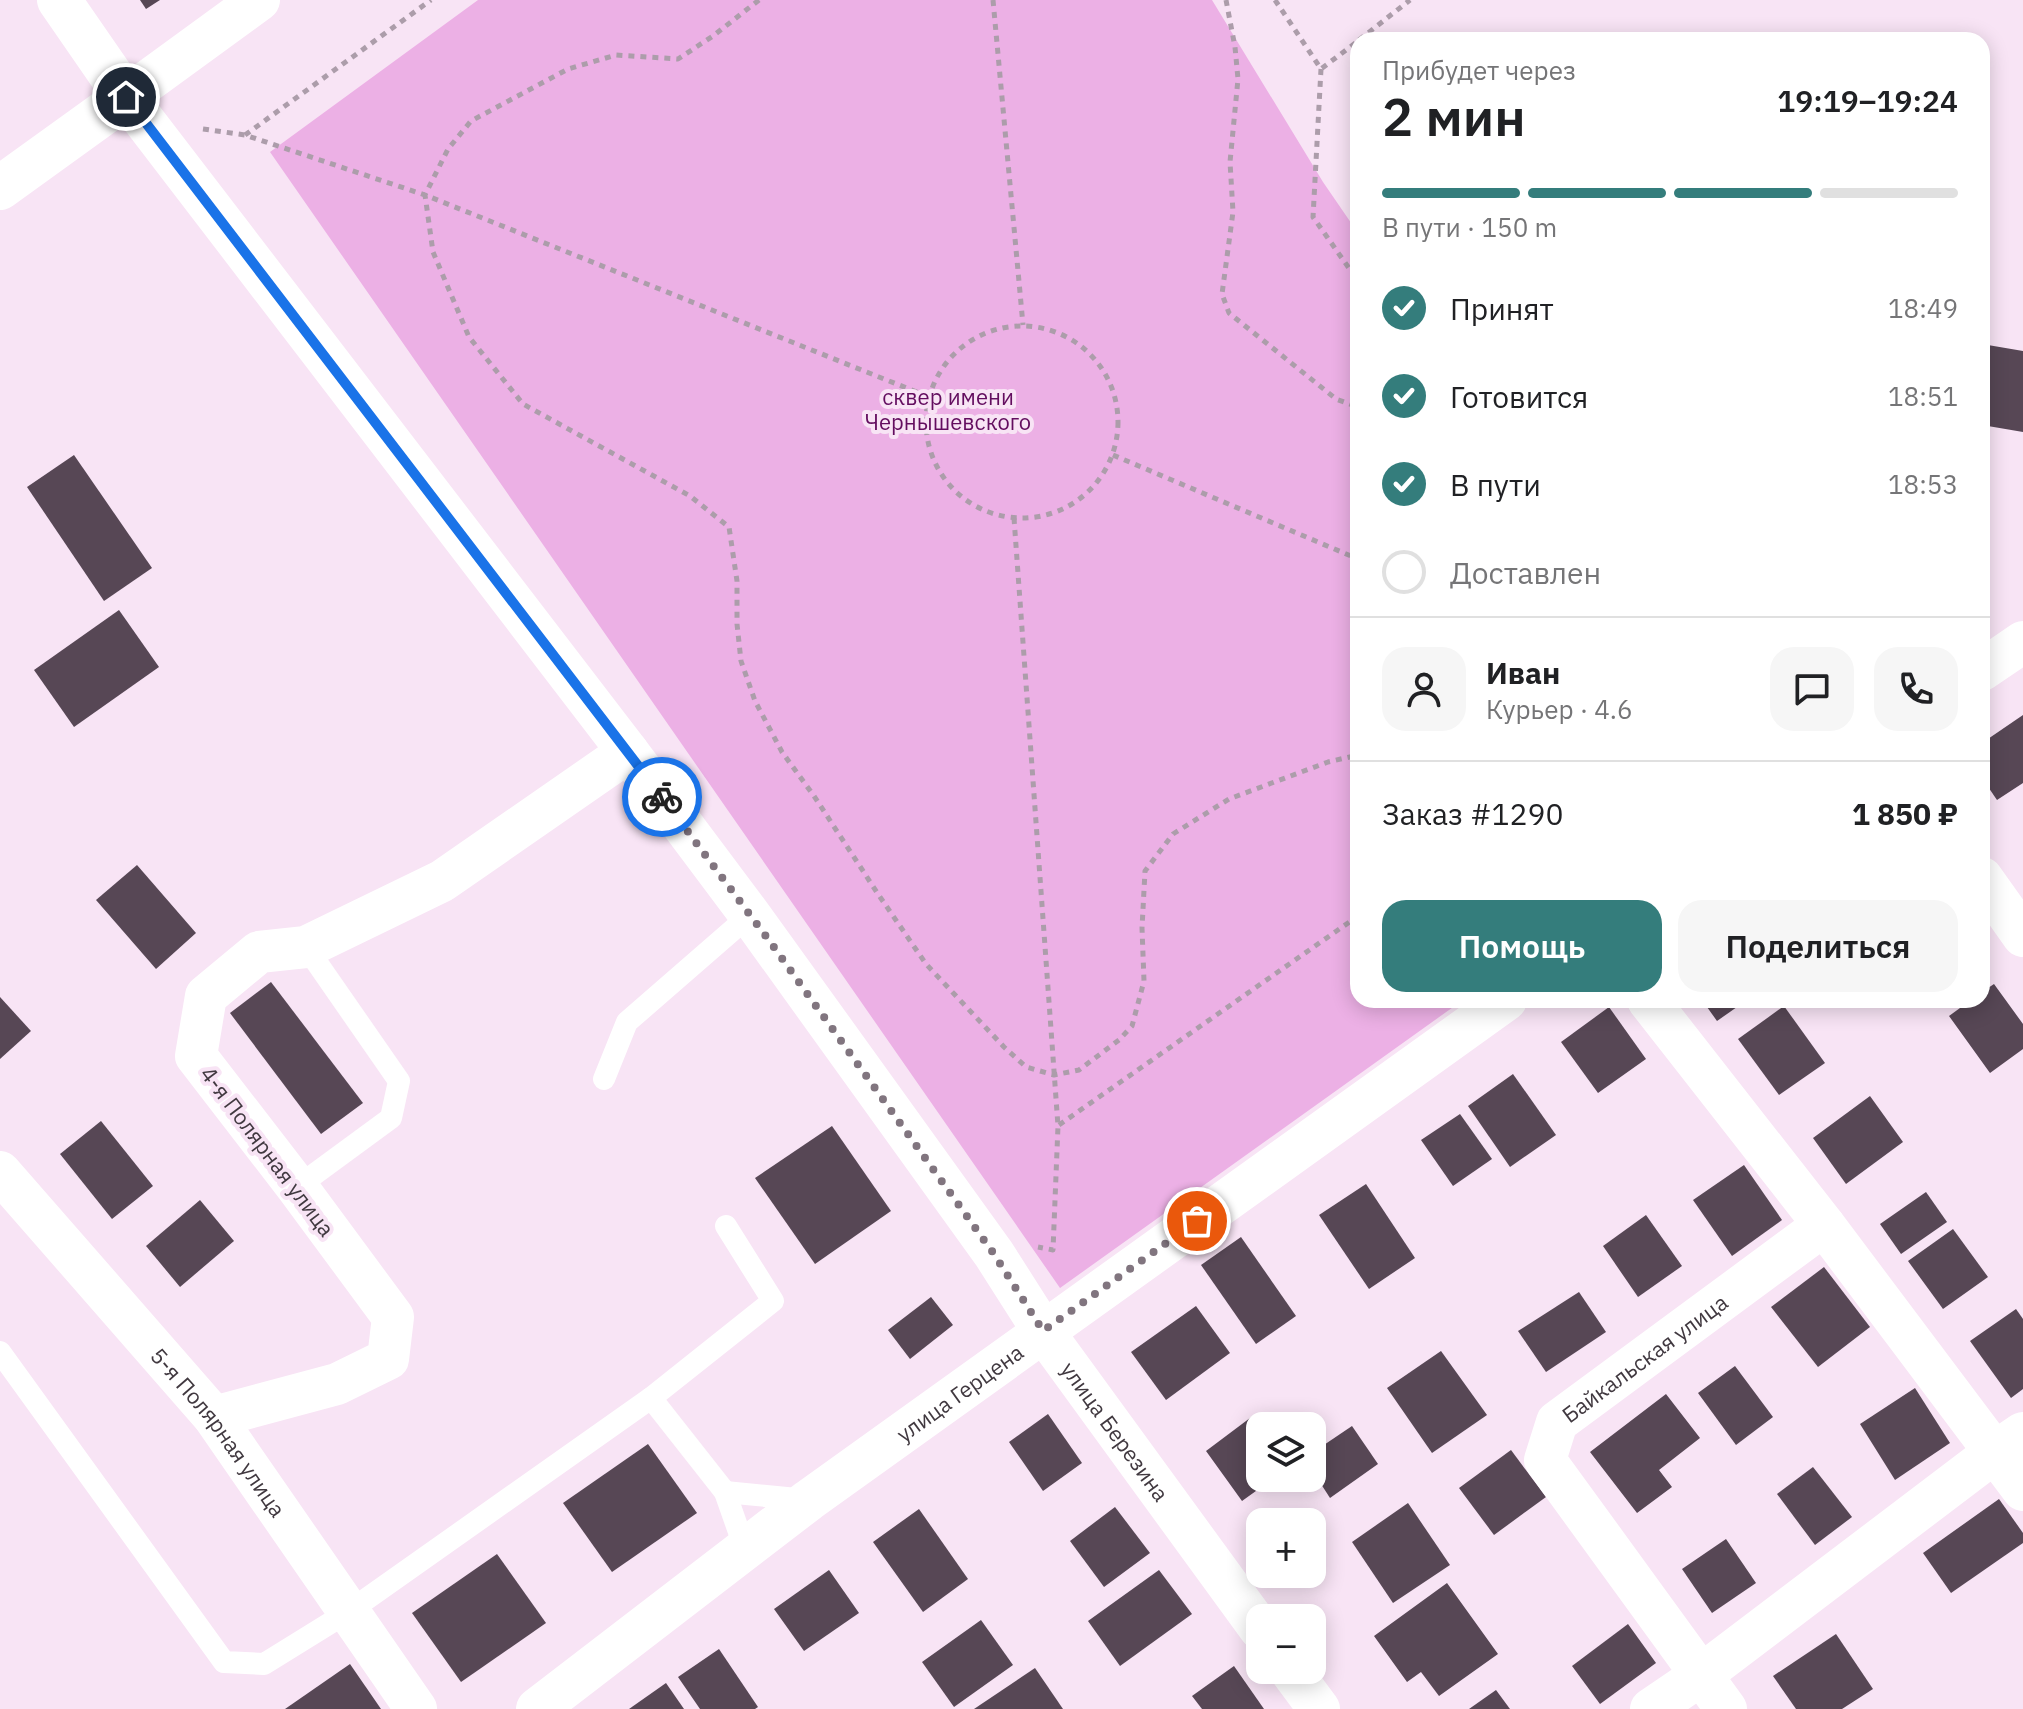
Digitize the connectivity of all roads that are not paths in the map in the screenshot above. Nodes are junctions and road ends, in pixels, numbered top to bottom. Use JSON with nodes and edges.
{"nodes":[{"id":1,"x":59,"y":0,"type":"edge"},
{"id":2,"x":259,"y":0,"type":"edge"},
{"id":3,"x":126,"y":97,"type":"junction"},
{"id":4,"x":0,"y":188,"type":"edge"},
{"id":5,"x":2023,"y":642,"type":"edge"},
{"id":6,"x":1990,"y":665,"type":"edge"},
{"id":7,"x":628,"y":752,"type":"junction"},
{"id":8,"x":1990,"y":889,"type":"edge"},
{"id":9,"x":750,"y":915,"type":"junction"},
{"id":10,"x":2023,"y":936,"type":"edge"},
{"id":11,"x":306,"y":947,"type":"junction"},
{"id":12,"x":1495,"y":1008,"type":"edge"},
{"id":13,"x":1654,"y":1008,"type":"edge"},
{"id":14,"x":604,"y":1079,"type":"dead end"},
{"id":15,"x":0,"y":1172,"type":"edge"},
{"id":16,"x":297,"y":1187,"type":"junction"},
{"id":17,"x":1824,"y":1225,"type":"junction"},
{"id":18,"x":726,"y":1226,"type":"dead end"},
{"id":19,"x":1043,"y":1331,"type":"junction"},
{"id":20,"x":0,"y":1352,"type":"edge"},
{"id":21,"x":651,"y":1398,"type":"junction"},
{"id":22,"x":214,"y":1417,"type":"junction"},
{"id":23,"x":2009,"y":1443,"type":"edge"},
{"id":24,"x":2023,"y":1490,"type":"edge"},
{"id":25,"x":725,"y":1492,"type":"junction"},
{"id":26,"x":809,"y":1500,"type":"junction"},
{"id":27,"x":745,"y":1549,"type":"junction"},
{"id":28,"x":1246,"y":1610,"type":"edge"},
{"id":29,"x":348,"y":1612,"type":"junction"},
{"id":30,"x":1701,"y":1675,"type":"junction"},
{"id":31,"x":1300,"y":1684,"type":"edge"},
{"id":32,"x":416,"y":1709,"type":"edge"},
{"id":33,"x":537,"y":1709,"type":"edge"},
{"id":34,"x":1319,"y":1709,"type":"edge"},
{"id":35,"x":1651,"y":1709,"type":"edge"},
{"id":36,"x":1726,"y":1709,"type":"edge"}],
"edges":[{"from":1,"to":3,"type":"street","name":"улица Березина"},
{"from":2,"to":3,"type":"street"},
{"from":3,"to":4,"type":"street"},
{"from":3,"to":7,"type":"street","name":"улица Березина"},
{"from":5,"to":6,"type":"street"},
{"from":7,"to":9,"type":"street","name":"улица Березина"},
{"from":7,"to":11,"type":"street","name":"4-я Полярная улица"},
{"from":8,"to":10,"type":"street"},
{"from":9,"to":14,"type":"lane"},
{"from":9,"to":19,"type":"street","name":"улица Березина"},
{"from":11,"to":16,"type":"lane"},
{"from":11,"to":16,"type":"street","name":"4-я Полярная улица"},
{"from":12,"to":19,"type":"street","name":"улица Герцена"},
{"from":13,"to":17,"type":"street"},
{"from":15,"to":22,"type":"street","name":"5-я Полярная улица"},
{"from":16,"to":22,"type":"street","name":"4-я Полярная улица"},
{"from":17,"to":23,"type":"street"},
{"from":17,"to":30,"type":"street","name":"Байкальская улица"},
{"from":18,"to":21,"type":"lane"},
{"from":19,"to":26,"type":"street","name":"улица Герцена"},
{"from":19,"to":28,"type":"street","name":"улица Березина"},
{"from":20,"to":29,"type":"lane"},
{"from":21,"to":25,"type":"lane"},
{"from":21,"to":29,"type":"lane"},
{"from":22,"to":29,"type":"street","name":"5-я Полярная улица"},
{"from":23,"to":24,"type":"street"},
{"from":23,"to":30,"type":"street"},
{"from":25,"to":26,"type":"lane"},
{"from":25,"to":27,"type":"lane"},
{"from":26,"to":27,"type":"street","name":"улица Герцена"},
{"from":27,"to":33,"type":"street","name":"улица Герцена"},
{"from":29,"to":32,"type":"street","name":"5-я Полярная улица"},
{"from":30,"to":35,"type":"street"},
{"from":30,"to":36,"type":"street","name":"Байкальская улица"},
{"from":31,"to":34,"type":"street"}]}
